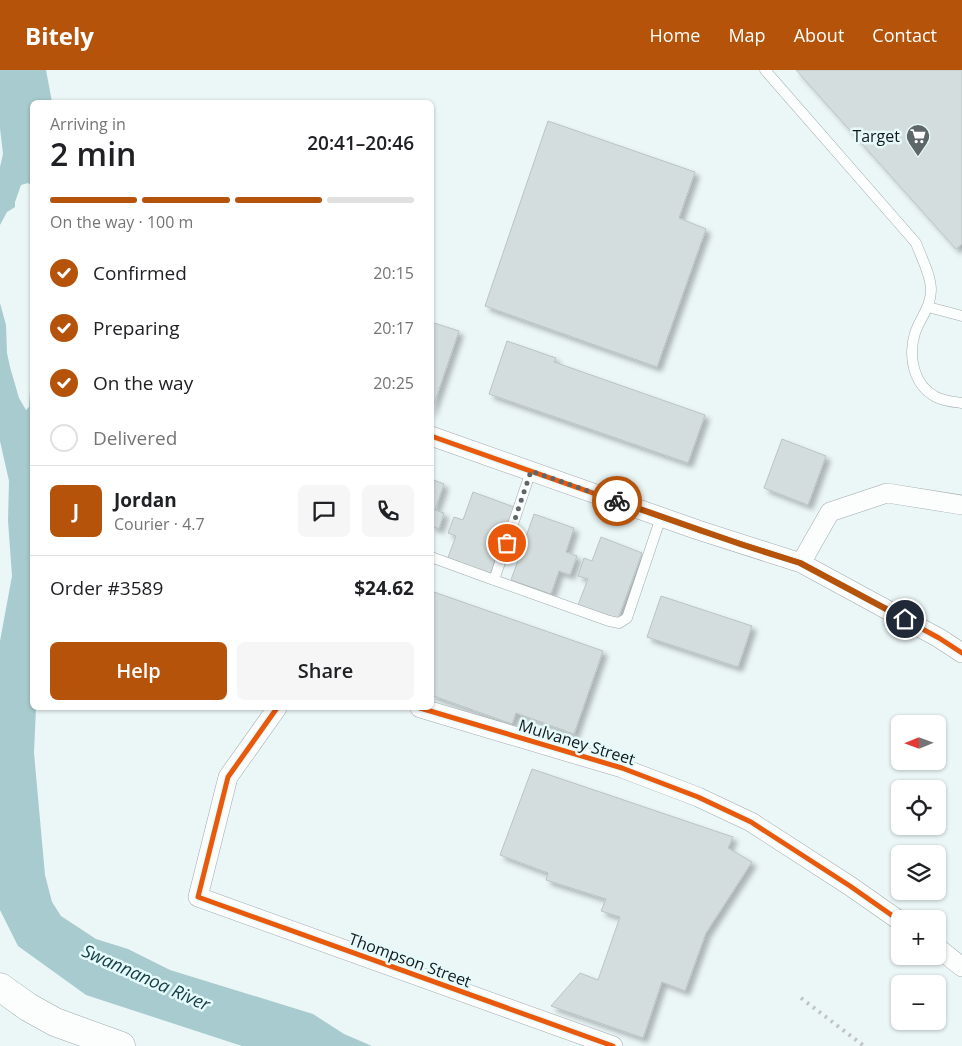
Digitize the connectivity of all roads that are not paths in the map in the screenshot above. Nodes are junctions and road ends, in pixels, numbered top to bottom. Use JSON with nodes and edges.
{"nodes":[{"id":1,"x":764,"y":70,"type":"edge"},
{"id":2,"x":928,"y":307,"type":"junction"},
{"id":3,"x":962,"y":316,"type":"edge"},
{"id":4,"x":962,"y":403,"type":"edge"},
{"id":5,"x":434,"y":437,"type":"edge"},
{"id":6,"x":531,"y":471,"type":"junction"},
{"id":7,"x":962,"y":505,"type":"edge"},
{"id":8,"x":661,"y":517,"type":"junction"},
{"id":9,"x":434,"y":558,"type":"edge"},
{"id":10,"x":800,"y":563,"type":"junction"},
{"id":11,"x":494,"y":580,"type":"junction"},
{"id":12,"x":962,"y":653,"type":"edge"},
{"id":13,"x":276,"y":710,"type":"edge"},
{"id":14,"x":427,"y":710,"type":"edge"},
{"id":15,"x":891,"y":915,"type":"edge"},
{"id":16,"x":946,"y":954,"type":"edge"},
{"id":17,"x":962,"y":967,"type":"edge"},
{"id":18,"x":0,"y":987,"type":"edge"},
{"id":19,"x":121,"y":1046,"type":"edge"},
{"id":20,"x":613,"y":1046,"type":"edge"}],
"edges":[{"from":1,"to":2,"type":"lane"},
{"from":2,"to":3,"type":"lane"},
{"from":2,"to":4,"type":"lane"},
{"from":5,"to":6,"type":"street"},
{"from":6,"to":8,"type":"street"},
{"from":6,"to":11,"type":"lane"},
{"from":7,"to":10,"type":"street"},
{"from":8,"to":10,"type":"street"},
{"from":8,"to":11,"type":"lane"},
{"from":9,"to":11,"type":"lane"},
{"from":10,"to":12,"type":"street"},
{"from":13,"to":20,"type":"street","name":"Thompson Street"},
{"from":14,"to":15,"type":"street","name":"Mulvaney Street"},
{"from":16,"to":17,"type":"street"},
{"from":18,"to":19,"type":"main road"}]}
